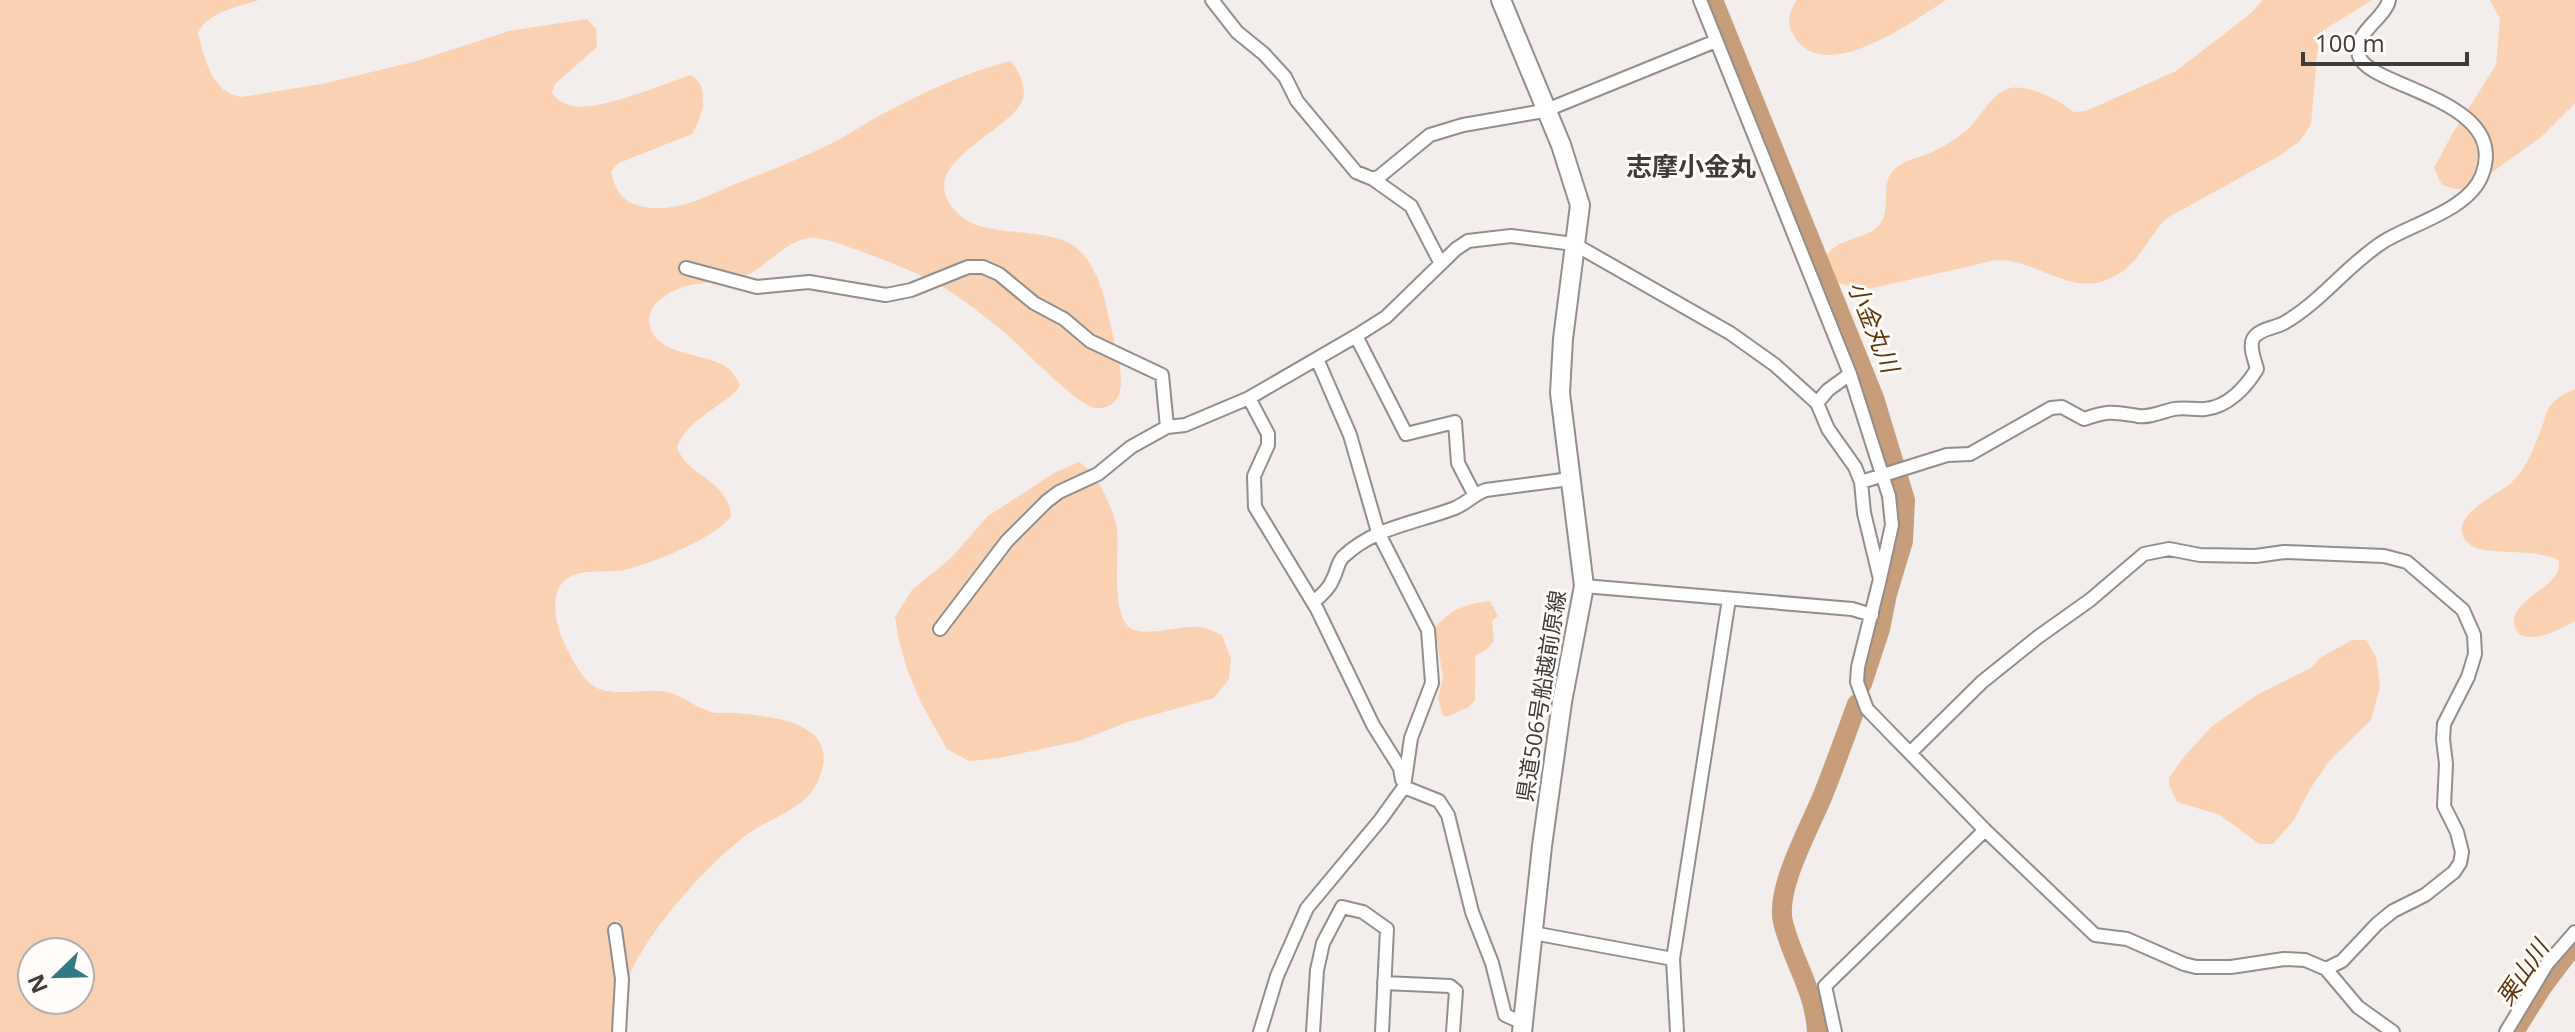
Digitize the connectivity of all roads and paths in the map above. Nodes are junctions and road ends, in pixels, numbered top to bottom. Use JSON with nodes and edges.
{"nodes":[{"id":1,"x":1212,"y":0,"type":"edge"},
{"id":2,"x":1501,"y":0,"type":"edge"},
{"id":3,"x":1700,"y":0,"type":"edge"},
{"id":4,"x":2389,"y":0,"type":"edge"},
{"id":5,"x":1716,"y":41,"type":"junction"},
{"id":6,"x":1544,"y":111,"type":"junction"},
{"id":7,"x":1373,"y":179,"type":"junction"},
{"id":8,"x":1574,"y":244,"type":"junction"},
{"id":9,"x":1440,"y":262,"type":"junction"},
{"id":10,"x":686,"y":268,"type":"dead end"},
{"id":11,"x":1356,"y":336,"type":"junction"},
{"id":12,"x":1317,"y":359,"type":"junction"},
{"id":13,"x":1850,"y":374,"type":"junction"},
{"id":14,"x":1249,"y":398,"type":"junction"},
{"id":15,"x":1817,"y":403,"type":"junction"},
{"id":16,"x":1167,"y":427,"type":"junction"},
{"id":17,"x":1883,"y":475,"type":"junction"},
{"id":18,"x":1570,"y":479,"type":"junction"},
{"id":19,"x":1861,"y":482,"type":"junction"},
{"id":20,"x":1474,"y":494,"type":"junction"},
{"id":21,"x":1378,"y":532,"type":"junction"},
{"id":22,"x":1880,"y":579,"type":"junction"},
{"id":23,"x":1584,"y":586,"type":"junction"},
{"id":24,"x":1729,"y":599,"type":"junction"},
{"id":25,"x":1313,"y":602,"type":"junction"},
{"id":26,"x":1872,"y":615,"type":"junction"},
{"id":27,"x":940,"y":629,"type":"dead end"},
{"id":28,"x":1911,"y":752,"type":"junction"},
{"id":29,"x":1404,"y":787,"type":"junction"},
{"id":30,"x":1985,"y":830,"type":"junction"},
{"id":31,"x":615,"y":930,"type":"dead end"},
{"id":32,"x":2575,"y":932,"type":"edge"},
{"id":33,"x":1533,"y":933,"type":"junction"},
{"id":34,"x":1673,"y":959,"type":"junction"},
{"id":35,"x":2326,"y":969,"type":"junction"},
{"id":36,"x":1384,"y":983,"type":"junction"},
{"id":37,"x":1522,"y":1028,"type":"edge"},
{"id":38,"x":619,"y":1032,"type":"edge"},
{"id":39,"x":1260,"y":1032,"type":"edge"},
{"id":40,"x":1313,"y":1032,"type":"edge"},
{"id":41,"x":1382,"y":1032,"type":"edge"},
{"id":42,"x":1453,"y":1032,"type":"edge"},
{"id":43,"x":1677,"y":1032,"type":"edge"},
{"id":44,"x":1835,"y":1032,"type":"edge"},
{"id":45,"x":2393,"y":1032,"type":"edge"},
{"id":46,"x":2506,"y":1032,"type":"edge"}],
"edges":[{"from":1,"to":7,"type":"street"},
{"from":2,"to":6,"type":"main road","name":"県道506号船越前原線"},
{"from":3,"to":5,"type":"street"},
{"from":4,"to":17,"type":"street"},
{"from":5,"to":6,"type":"street"},
{"from":5,"to":13,"type":"street"},
{"from":6,"to":7,"type":"street"},
{"from":6,"to":8,"type":"main road","name":"県道506号船越前原線"},
{"from":7,"to":9,"type":"street"},
{"from":8,"to":9,"type":"street"},
{"from":8,"to":15,"type":"street"},
{"from":8,"to":18,"type":"main road","name":"県道506号船越前原線"},
{"from":9,"to":11,"type":"street"},
{"from":10,"to":16,"type":"street"},
{"from":11,"to":12,"type":"street"},
{"from":11,"to":20,"type":"street"},
{"from":12,"to":14,"type":"street"},
{"from":12,"to":21,"type":"street"},
{"from":13,"to":15,"type":"street"},
{"from":13,"to":17,"type":"street"},
{"from":14,"to":16,"type":"street"},
{"from":14,"to":25,"type":"street"},
{"from":15,"to":19,"type":"street"},
{"from":16,"to":27,"type":"street"},
{"from":17,"to":19,"type":"street"},
{"from":17,"to":22,"type":"street"},
{"from":18,"to":20,"type":"street"},
{"from":18,"to":23,"type":"main road","name":"県道506号船越前原線"},
{"from":19,"to":22,"type":"street"},
{"from":20,"to":21,"type":"street"},
{"from":21,"to":25,"type":"street"},
{"from":21,"to":29,"type":"street"},
{"from":22,"to":26,"type":"street"},
{"from":23,"to":24,"type":"street"},
{"from":23,"to":33,"type":"main road","name":"県道506号船越前原線"},
{"from":24,"to":26,"type":"street"},
{"from":24,"to":34,"type":"street"},
{"from":25,"to":29,"type":"street"},
{"from":26,"to":28,"type":"street"},
{"from":28,"to":30,"type":"street"},
{"from":28,"to":35,"type":"street"},
{"from":29,"to":37,"type":"street"},
{"from":29,"to":39,"type":"street"},
{"from":30,"to":35,"type":"street"},
{"from":30,"to":44,"type":"street"},
{"from":31,"to":38,"type":"street"},
{"from":32,"to":46,"type":"street"},
{"from":33,"to":34,"type":"street"},
{"from":33,"to":37,"type":"main road","name":"県道506号船越前原線"},
{"from":34,"to":43,"type":"street"},
{"from":35,"to":45,"type":"street"},
{"from":36,"to":40,"type":"street"},
{"from":36,"to":41,"type":"street"},
{"from":36,"to":42,"type":"street"}]}
